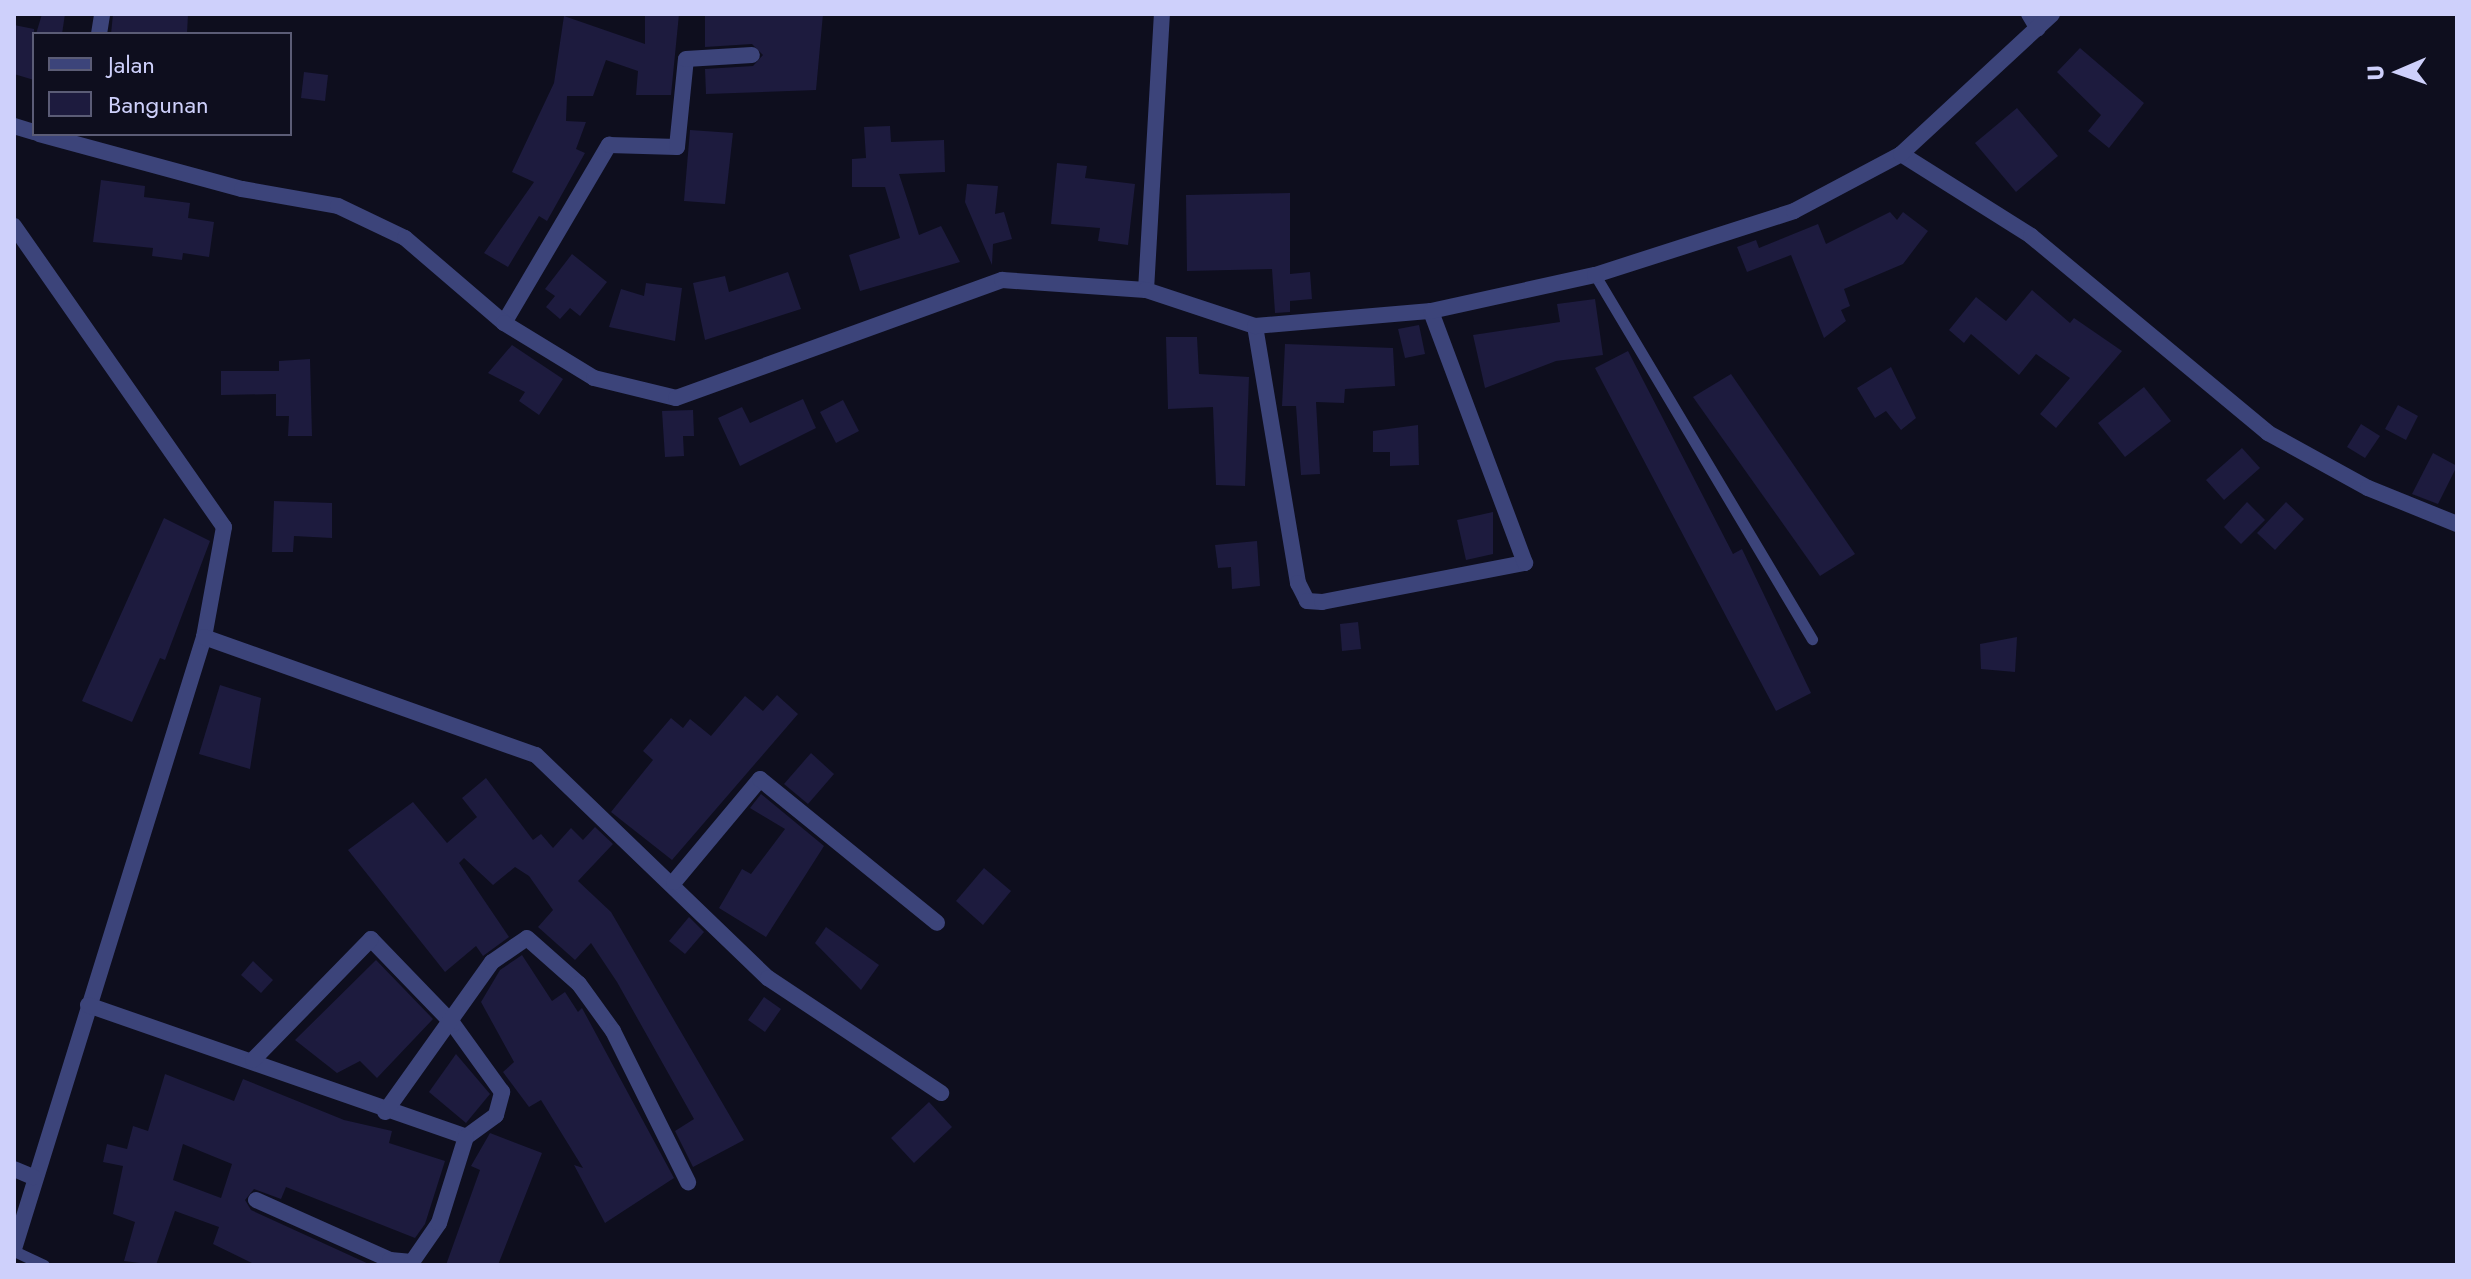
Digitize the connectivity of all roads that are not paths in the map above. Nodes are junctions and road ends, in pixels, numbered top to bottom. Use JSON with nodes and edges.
{"nodes":[{"id":1,"x":1162,"y":14,"type":"edge"},
{"id":2,"x":2052,"y":14,"type":"edge"},
{"id":3,"x":2033,"y":22,"type":"edge"},
{"id":4,"x":752,"y":55,"type":"dead end"},
{"id":5,"x":55,"y":136,"type":"edge"},
{"id":6,"x":84,"y":141,"type":"edge"},
{"id":7,"x":1901,"y":154,"type":"junction"},
{"id":8,"x":14,"y":226,"type":"edge"},
{"id":9,"x":1595,"y":275,"type":"junction"},
{"id":10,"x":1146,"y":290,"type":"junction"},
{"id":11,"x":1431,"y":311,"type":"junction"},
{"id":12,"x":504,"y":323,"type":"junction"},
{"id":13,"x":1255,"y":326,"type":"junction"},
{"id":14,"x":2457,"y":524,"type":"edge"},
{"id":15,"x":204,"y":637,"type":"junction"},
{"id":16,"x":1812,"y":639,"type":"dead end"},
{"id":17,"x":674,"y":882,"type":"junction"},
{"id":18,"x":937,"y":923,"type":"dead end"},
{"id":19,"x":88,"y":1005,"type":"junction"},
{"id":20,"x":453,"y":1024,"type":"junction"},
{"id":21,"x":253,"y":1060,"type":"junction"},
{"id":22,"x":941,"y":1093,"type":"dead end"},
{"id":23,"x":385,"y":1112,"type":"junction"},
{"id":24,"x":466,"y":1137,"type":"junction"},
{"id":25,"x":14,"y":1169,"type":"edge"},
{"id":26,"x":33,"y":1177,"type":"junction"},
{"id":27,"x":688,"y":1182,"type":"dead end"},
{"id":28,"x":256,"y":1200,"type":"dead end"},
{"id":29,"x":14,"y":1250,"type":"edge"},
{"id":30,"x":44,"y":1265,"type":"edge"}],
"edges":[{"from":1,"to":10,"type":"street"},
{"from":2,"to":3,"type":"street"},
{"from":3,"to":7,"type":"street"},
{"from":4,"to":12,"type":"street"},
{"from":5,"to":6,"type":"street"},
{"from":6,"to":12,"type":"street"},
{"from":7,"to":9,"type":"street"},
{"from":7,"to":14,"type":"street"},
{"from":8,"to":15,"type":"street"},
{"from":9,"to":11,"type":"street"},
{"from":9,"to":16,"type":"lane"},
{"from":10,"to":12,"type":"street"},
{"from":10,"to":13,"type":"street"},
{"from":11,"to":13,"type":"street"},
{"from":11,"to":13,"type":"street"},
{"from":15,"to":17,"type":"street"},
{"from":15,"to":19,"type":"street"},
{"from":17,"to":18,"type":"street"},
{"from":17,"to":22,"type":"street"},
{"from":19,"to":21,"type":"street"},
{"from":19,"to":26,"type":"street"},
{"from":20,"to":21,"type":"street"},
{"from":20,"to":23,"type":"street"},
{"from":20,"to":24,"type":"street"},
{"from":20,"to":27,"type":"street"},
{"from":21,"to":23,"type":"street"},
{"from":23,"to":24,"type":"street"},
{"from":24,"to":28,"type":"street"},
{"from":25,"to":26,"type":"street"},
{"from":26,"to":29,"type":"street"},
{"from":29,"to":30,"type":"lane"}]}
